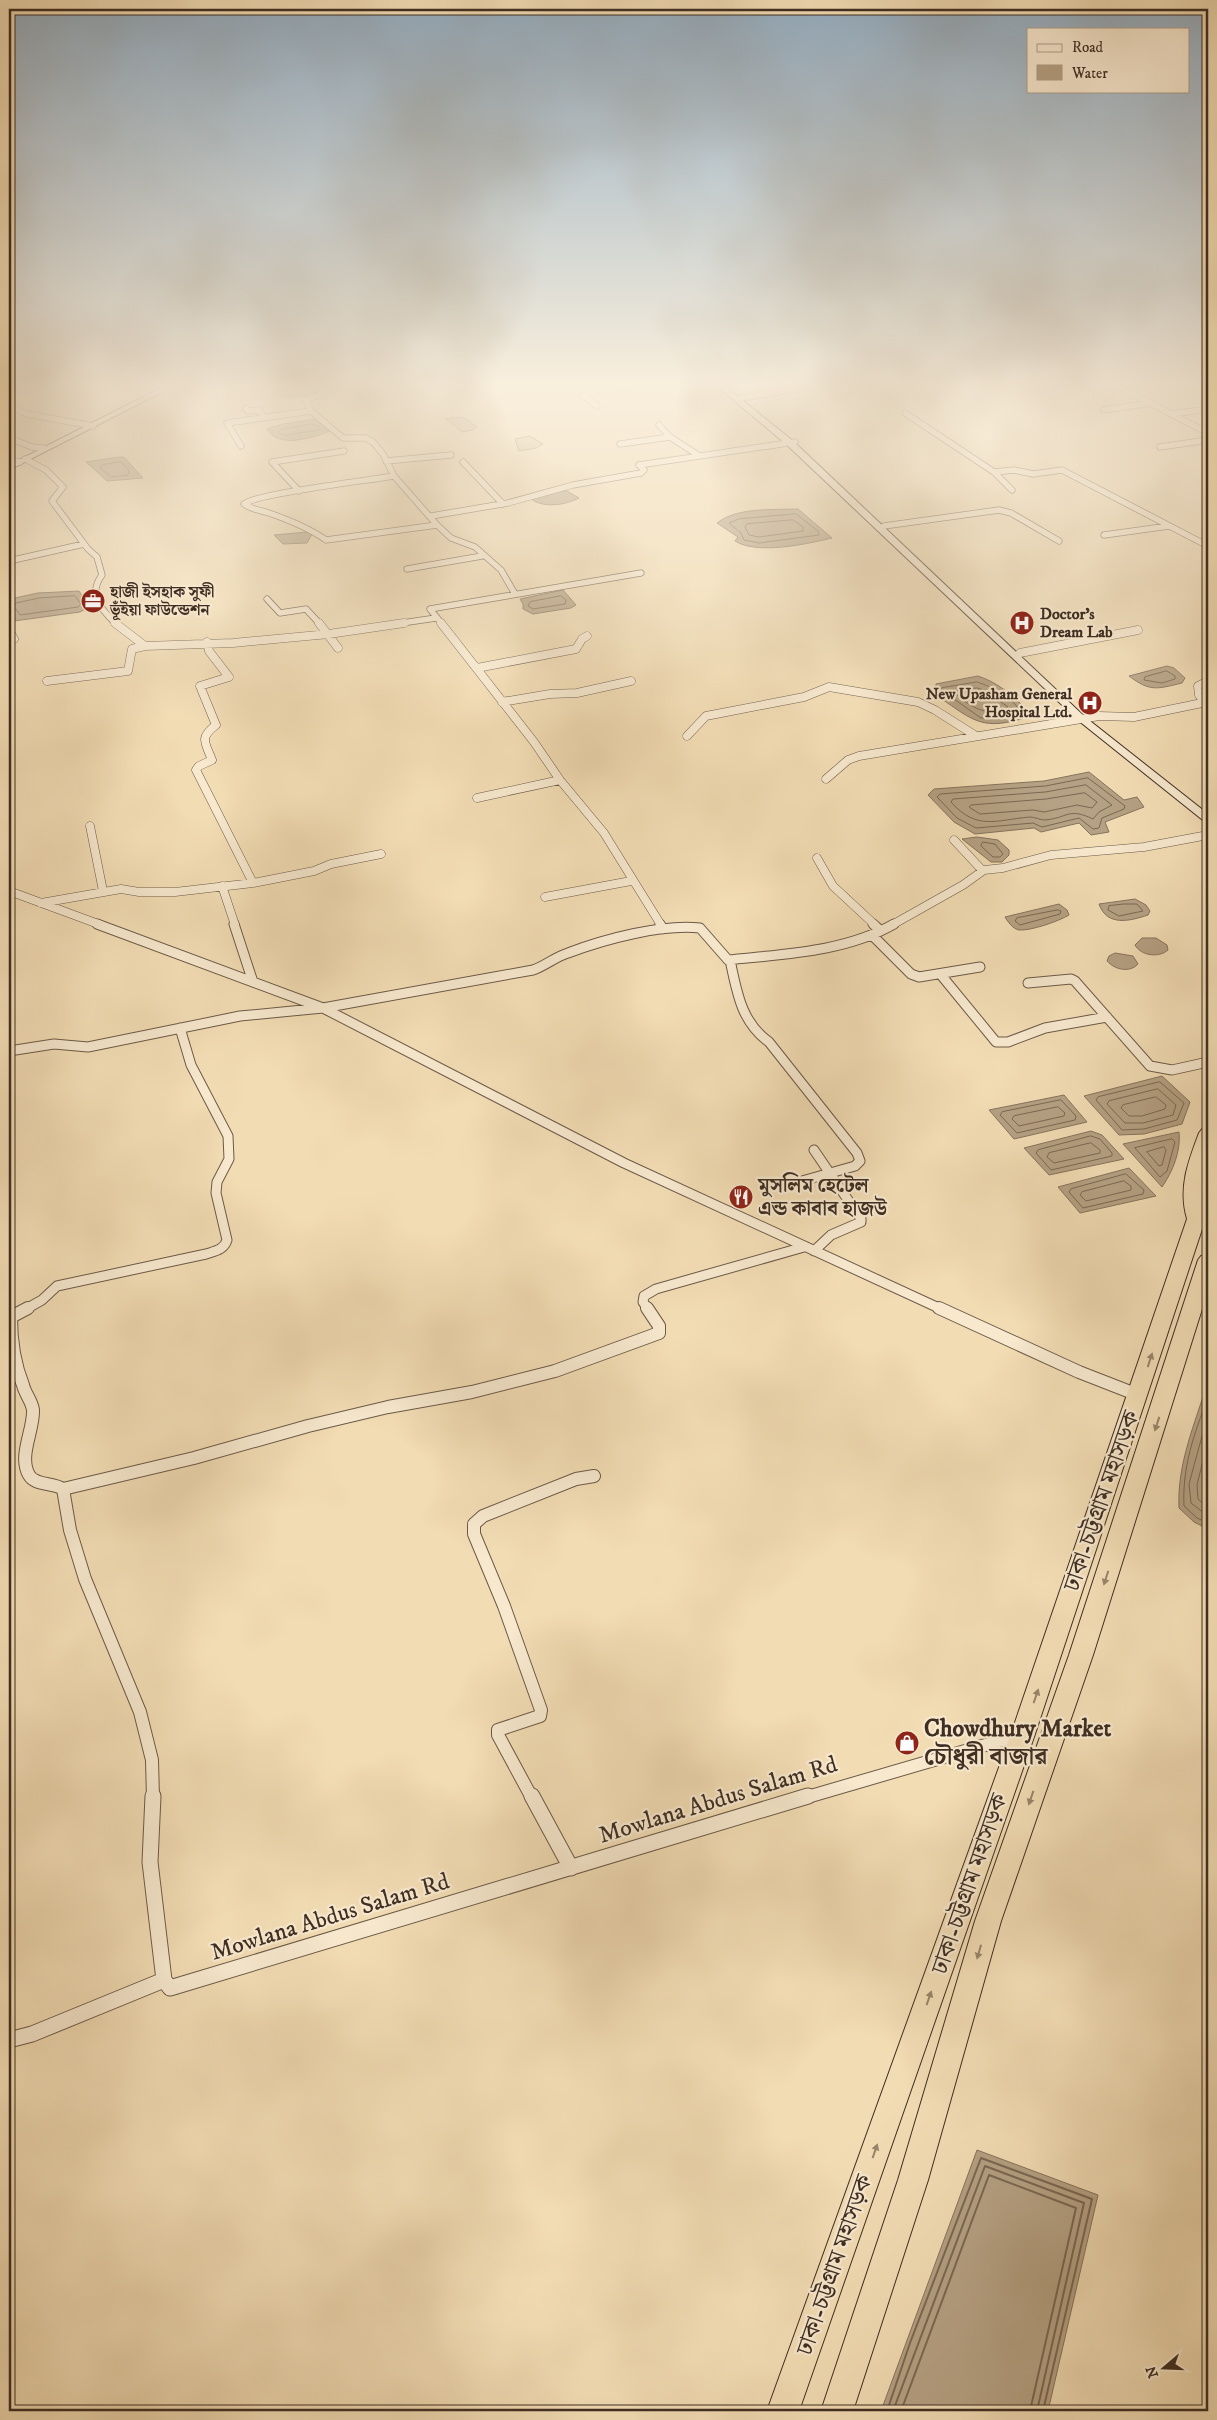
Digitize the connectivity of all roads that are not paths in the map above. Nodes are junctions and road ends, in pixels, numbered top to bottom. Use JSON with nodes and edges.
{"nodes":[{"id":1,"x":53,"y":500,"type":"edge"},
{"id":2,"x":248,"y":500,"type":"edge"},
{"id":3,"x":416,"y":500,"type":"edge"},
{"id":4,"x":499,"y":500,"type":"edge"},
{"id":5,"x":517,"y":500,"type":"edge"},
{"id":6,"x":853,"y":500,"type":"edge"},
{"id":7,"x":855,"y":500,"type":"edge"},
{"id":8,"x":1119,"y":500,"type":"edge"},
{"id":9,"x":503,"y":504,"type":"junction"},
{"id":10,"x":431,"y":516,"type":"junction"},
{"id":11,"x":436,"y":525,"type":"junction"},
{"id":12,"x":884,"y":526,"type":"junction"},
{"id":13,"x":1169,"y":526,"type":"junction"},
{"id":14,"x":400,"y":530,"type":"junction"},
{"id":15,"x":1104,"y":535,"type":"dead end"},
{"id":16,"x":406,"y":536,"type":"dead end"},
{"id":17,"x":1059,"y":541,"type":"dead end"},
{"id":18,"x":84,"y":544,"type":"junction"},
{"id":19,"x":1208,"y":546,"type":"edge"},
{"id":20,"x":482,"y":556,"type":"junction"},
{"id":21,"x":9,"y":561,"type":"edge"},
{"id":22,"x":407,"y":569,"type":"dead end"},
{"id":23,"x":641,"y":573,"type":"dead end"},
{"id":24,"x":515,"y":594,"type":"junction"},
{"id":25,"x":267,"y":599,"type":"dead end"},
{"id":26,"x":436,"y":618,"type":"junction"},
{"id":27,"x":9,"y":630,"type":"edge"},
{"id":28,"x":1138,"y":630,"type":"dead end"},
{"id":29,"x":329,"y":634,"type":"junction"},
{"id":30,"x":587,"y":636,"type":"dead end"},
{"id":31,"x":9,"y":642,"type":"edge"},
{"id":32,"x":207,"y":642,"type":"junction"},
{"id":33,"x":145,"y":646,"type":"junction"},
{"id":34,"x":338,"y":648,"type":"dead end"},
{"id":35,"x":1020,"y":653,"type":"junction"},
{"id":36,"x":477,"y":668,"type":"junction"},
{"id":37,"x":47,"y":681,"type":"dead end"},
{"id":38,"x":631,"y":681,"type":"dead end"},
{"id":39,"x":1208,"y":681,"type":"edge"},
{"id":40,"x":502,"y":702,"type":"junction"},
{"id":41,"x":1085,"y":718,"type":"junction"},
{"id":42,"x":687,"y":736,"type":"dead end"},
{"id":43,"x":976,"y":736,"type":"junction"},
{"id":44,"x":826,"y":779,"type":"dead end"},
{"id":45,"x":560,"y":780,"type":"junction"},
{"id":46,"x":477,"y":798,"type":"dead end"},
{"id":47,"x":1208,"y":810,"type":"edge"},
{"id":48,"x":1208,"y":820,"type":"edge"},
{"id":49,"x":90,"y":826,"type":"dead end"},
{"id":50,"x":1208,"y":835,"type":"edge"},
{"id":51,"x":954,"y":840,"type":"dead end"},
{"id":52,"x":382,"y":854,"type":"dead end"},
{"id":53,"x":817,"y":858,"type":"dead end"},
{"id":54,"x":982,"y":870,"type":"junction"},
{"id":55,"x":631,"y":881,"type":"junction"},
{"id":56,"x":253,"y":882,"type":"junction"},
{"id":57,"x":222,"y":886,"type":"junction"},
{"id":58,"x":9,"y":891,"type":"edge"},
{"id":59,"x":103,"y":892,"type":"junction"},
{"id":60,"x":545,"y":897,"type":"dead end"},
{"id":61,"x":40,"y":903,"type":"junction"},
{"id":62,"x":663,"y":929,"type":"junction"},
{"id":63,"x":881,"y":931,"type":"junction"},
{"id":64,"x":872,"y":936,"type":"junction"},
{"id":65,"x":730,"y":960,"type":"junction"},
{"id":66,"x":980,"y":967,"type":"dead end"},
{"id":67,"x":941,"y":975,"type":"junction"},
{"id":68,"x":253,"y":982,"type":"junction"},
{"id":69,"x":1028,"y":983,"type":"dead end"},
{"id":70,"x":323,"y":1008,"type":"junction"},
{"id":71,"x":1107,"y":1017,"type":"junction"},
{"id":72,"x":180,"y":1028,"type":"junction"},
{"id":73,"x":9,"y":1051,"type":"edge"},
{"id":74,"x":1208,"y":1062,"type":"edge"},
{"id":75,"x":1208,"y":1133,"type":"edge"},
{"id":76,"x":814,"y":1150,"type":"dead end"},
{"id":77,"x":830,"y":1174,"type":"junction"},
{"id":78,"x":802,"y":1182,"type":"dead end"},
{"id":79,"x":1208,"y":1184,"type":"edge"},
{"id":80,"x":1196,"y":1220,"type":"junction"},
{"id":81,"x":809,"y":1249,"type":"junction"},
{"id":82,"x":1208,"y":1260,"type":"edge"},
{"id":83,"x":1138,"y":1395,"type":"junction"},
{"id":84,"x":594,"y":1476,"type":"dead end"},
{"id":85,"x":63,"y":1489,"type":"junction"},
{"id":86,"x":1023,"y":1734,"type":"junction"},
{"id":87,"x":571,"y":1868,"type":"junction"},
{"id":88,"x":164,"y":1980,"type":"junction"},
{"id":89,"x":9,"y":2040,"type":"edge"},
{"id":90,"x":783,"y":2411,"type":"edge"},
{"id":91,"x":837,"y":2411,"type":"edge"}],
"edges":[{"from":1,"to":18,"type":"street"},
{"from":2,"to":14,"type":"street"},
{"from":3,"to":10,"type":"street"},
{"from":4,"to":9,"type":"street"},
{"from":5,"to":9,"type":"street"},
{"from":6,"to":41,"type":"main road"},
{"from":7,"to":12,"type":"main road"},
{"from":8,"to":13,"type":"street"},
{"from":9,"to":10,"type":"street"},
{"from":10,"to":11,"type":"street"},
{"from":11,"to":14,"type":"street"},
{"from":11,"to":20,"type":"street"},
{"from":12,"to":17,"type":"street"},
{"from":12,"to":35,"type":"main road"},
{"from":13,"to":15,"type":"street"},
{"from":13,"to":19,"type":"street"},
{"from":14,"to":16,"type":"street"},
{"from":18,"to":21,"type":"street"},
{"from":18,"to":33,"type":"street"},
{"from":20,"to":22,"type":"street"},
{"from":20,"to":24,"type":"street"},
{"from":23,"to":24,"type":"street"},
{"from":24,"to":26,"type":"street"},
{"from":25,"to":29,"type":"street"},
{"from":26,"to":29,"type":"street"},
{"from":26,"to":36,"type":"street"},
{"from":27,"to":31,"type":"street"},
{"from":28,"to":35,"type":"street"},
{"from":29,"to":32,"type":"street"},
{"from":29,"to":34,"type":"street"},
{"from":30,"to":36,"type":"street"},
{"from":32,"to":33,"type":"street"},
{"from":32,"to":56,"type":"street"},
{"from":33,"to":37,"type":"street"},
{"from":35,"to":41,"type":"main road"},
{"from":36,"to":40,"type":"street"},
{"from":38,"to":40,"type":"street"},
{"from":39,"to":41,"type":"street"},
{"from":40,"to":45,"type":"street"},
{"from":41,"to":43,"type":"street"},
{"from":41,"to":47,"type":"main road"},
{"from":41,"to":48,"type":"main road"},
{"from":42,"to":43,"type":"street"},
{"from":43,"to":44,"type":"street"},
{"from":45,"to":46,"type":"street"},
{"from":45,"to":55,"type":"street"},
{"from":49,"to":59,"type":"street"},
{"from":50,"to":54,"type":"street"},
{"from":51,"to":54,"type":"street"},
{"from":52,"to":56,"type":"street"},
{"from":53,"to":63,"type":"street"},
{"from":54,"to":63,"type":"street"},
{"from":55,"to":60,"type":"street"},
{"from":55,"to":62,"type":"street"},
{"from":56,"to":57,"type":"street"},
{"from":57,"to":59,"type":"street"},
{"from":57,"to":68,"type":"street"},
{"from":58,"to":61,"type":"street"},
{"from":59,"to":61,"type":"street"},
{"from":61,"to":68,"type":"street"},
{"from":62,"to":65,"type":"street"},
{"from":62,"to":70,"type":"street"},
{"from":63,"to":64,"type":"street"},
{"from":64,"to":65,"type":"street"},
{"from":64,"to":67,"type":"street"},
{"from":65,"to":77,"type":"street"},
{"from":66,"to":67,"type":"street"},
{"from":67,"to":71,"type":"street"},
{"from":68,"to":70,"type":"street"},
{"from":69,"to":71,"type":"street"},
{"from":70,"to":72,"type":"street"},
{"from":70,"to":81,"type":"street"},
{"from":71,"to":74,"type":"street"},
{"from":72,"to":73,"type":"street"},
{"from":72,"to":85,"type":"street"},
{"from":75,"to":80,"type":"highway"},
{"from":76,"to":77,"type":"street"},
{"from":77,"to":78,"type":"street"},
{"from":77,"to":81,"type":"street"},
{"from":79,"to":80,"type":"highway","name":"ঢাকা-চট্টগ্রাম মহাসড়ক"},
{"from":83,"to":80,"type":"highway","name":"ঢাকা-চট্টগ্রাম মহাসড়ক","one_way":true},
{"from":81,"to":83,"type":"street"},
{"from":81,"to":85,"type":"street"},
{"from":82,"to":91,"type":"highway","name":"ঢাকা-চট্টগ্রাম মহাসড়ক","one_way":true},
{"from":86,"to":83,"type":"highway","name":"ঢাকা-চট্টগ্রাম মহাসড়ক","one_way":true},
{"from":84,"to":87,"type":"street"},
{"from":85,"to":88,"type":"street"},
{"from":86,"to":87,"type":"street","name":"Mowlana Abdus Salam Rd"},
{"from":90,"to":86,"type":"highway","name":"ঢাকা-চট্টগ্রাম মহাসড়ক","one_way":true},
{"from":87,"to":88,"type":"street","name":"Mowlana Abdus Salam Rd"},
{"from":88,"to":89,"type":"street"}]}
